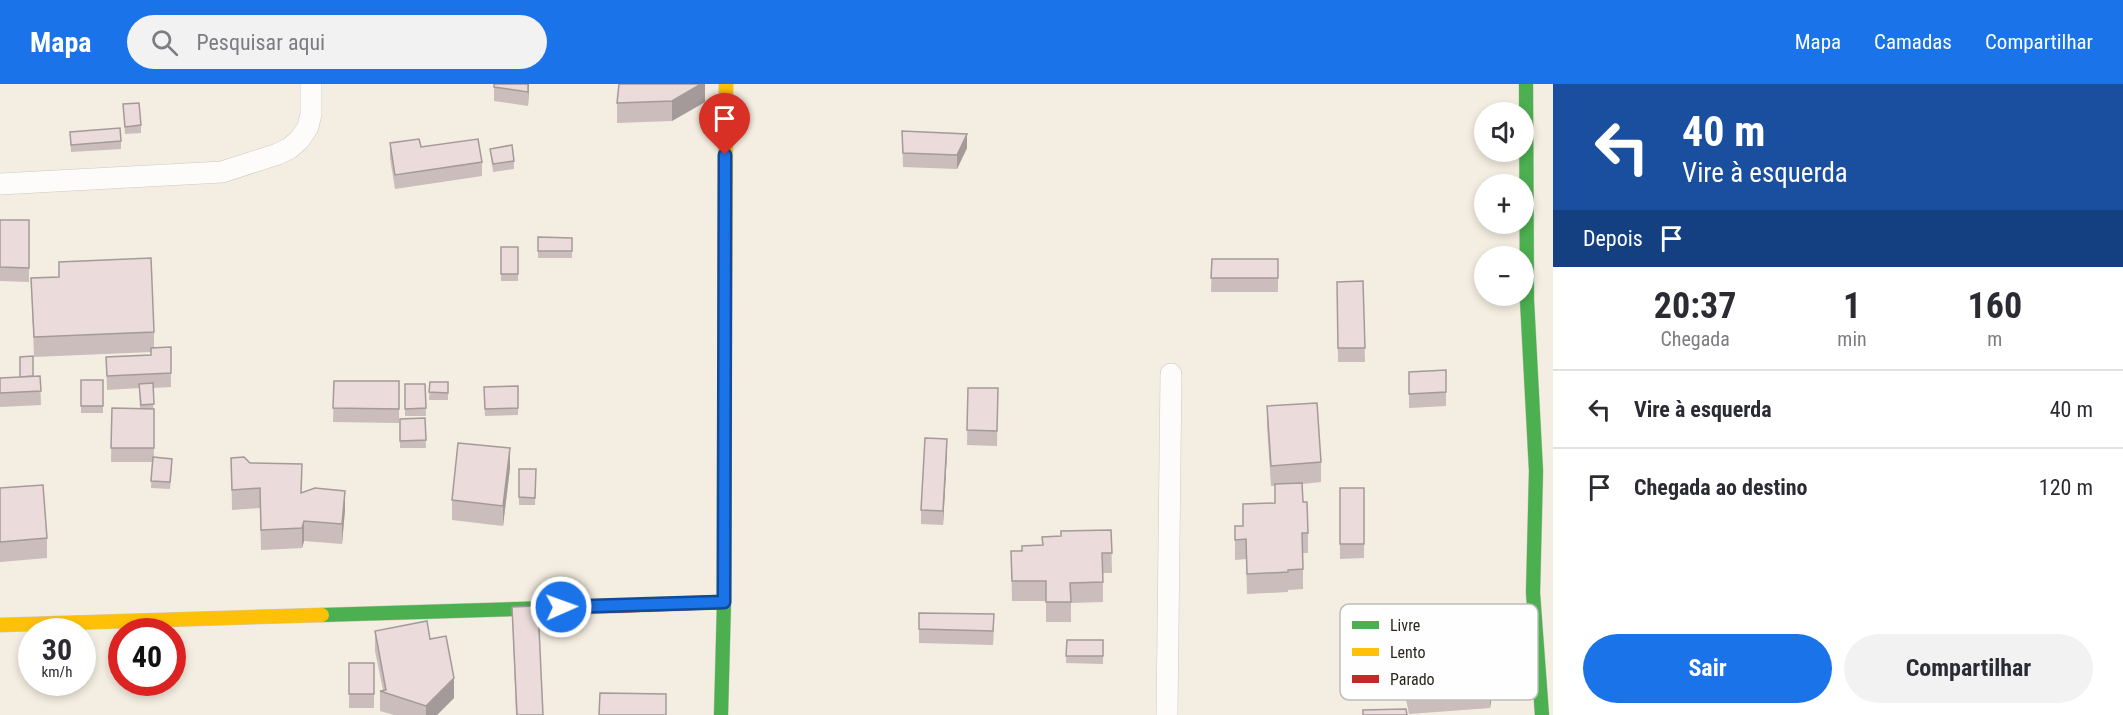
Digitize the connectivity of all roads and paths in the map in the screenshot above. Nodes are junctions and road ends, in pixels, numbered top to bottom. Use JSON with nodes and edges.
{"nodes":[{"id":1,"x":311,"y":84,"type":"edge"},
{"id":2,"x":726,"y":84,"type":"edge"},
{"id":3,"x":1526,"y":84,"type":"edge"},
{"id":4,"x":0,"y":184,"type":"edge"},
{"id":5,"x":1171,"y":374,"type":"dead end"},
{"id":6,"x":1544,"y":471,"type":"edge"},
{"id":7,"x":724,"y":602,"type":"junction"},
{"id":8,"x":1534,"y":604,"type":"edge"},
{"id":9,"x":0,"y":624,"type":"edge"},
{"id":10,"x":1538,"y":660,"type":"edge"},
{"id":11,"x":721,"y":715,"type":"edge"},
{"id":12,"x":1167,"y":715,"type":"edge"},
{"id":13,"x":1542,"y":715,"type":"edge"}],
"edges":[{"from":1,"to":4,"type":"street"},
{"from":2,"to":7,"type":"street"},
{"from":3,"to":6,"type":"street"},
{"from":5,"to":12,"type":"street"},
{"from":6,"to":8,"type":"street"},
{"from":7,"to":9,"type":"street"},
{"from":7,"to":11,"type":"street"},
{"from":10,"to":13,"type":"street"}]}
